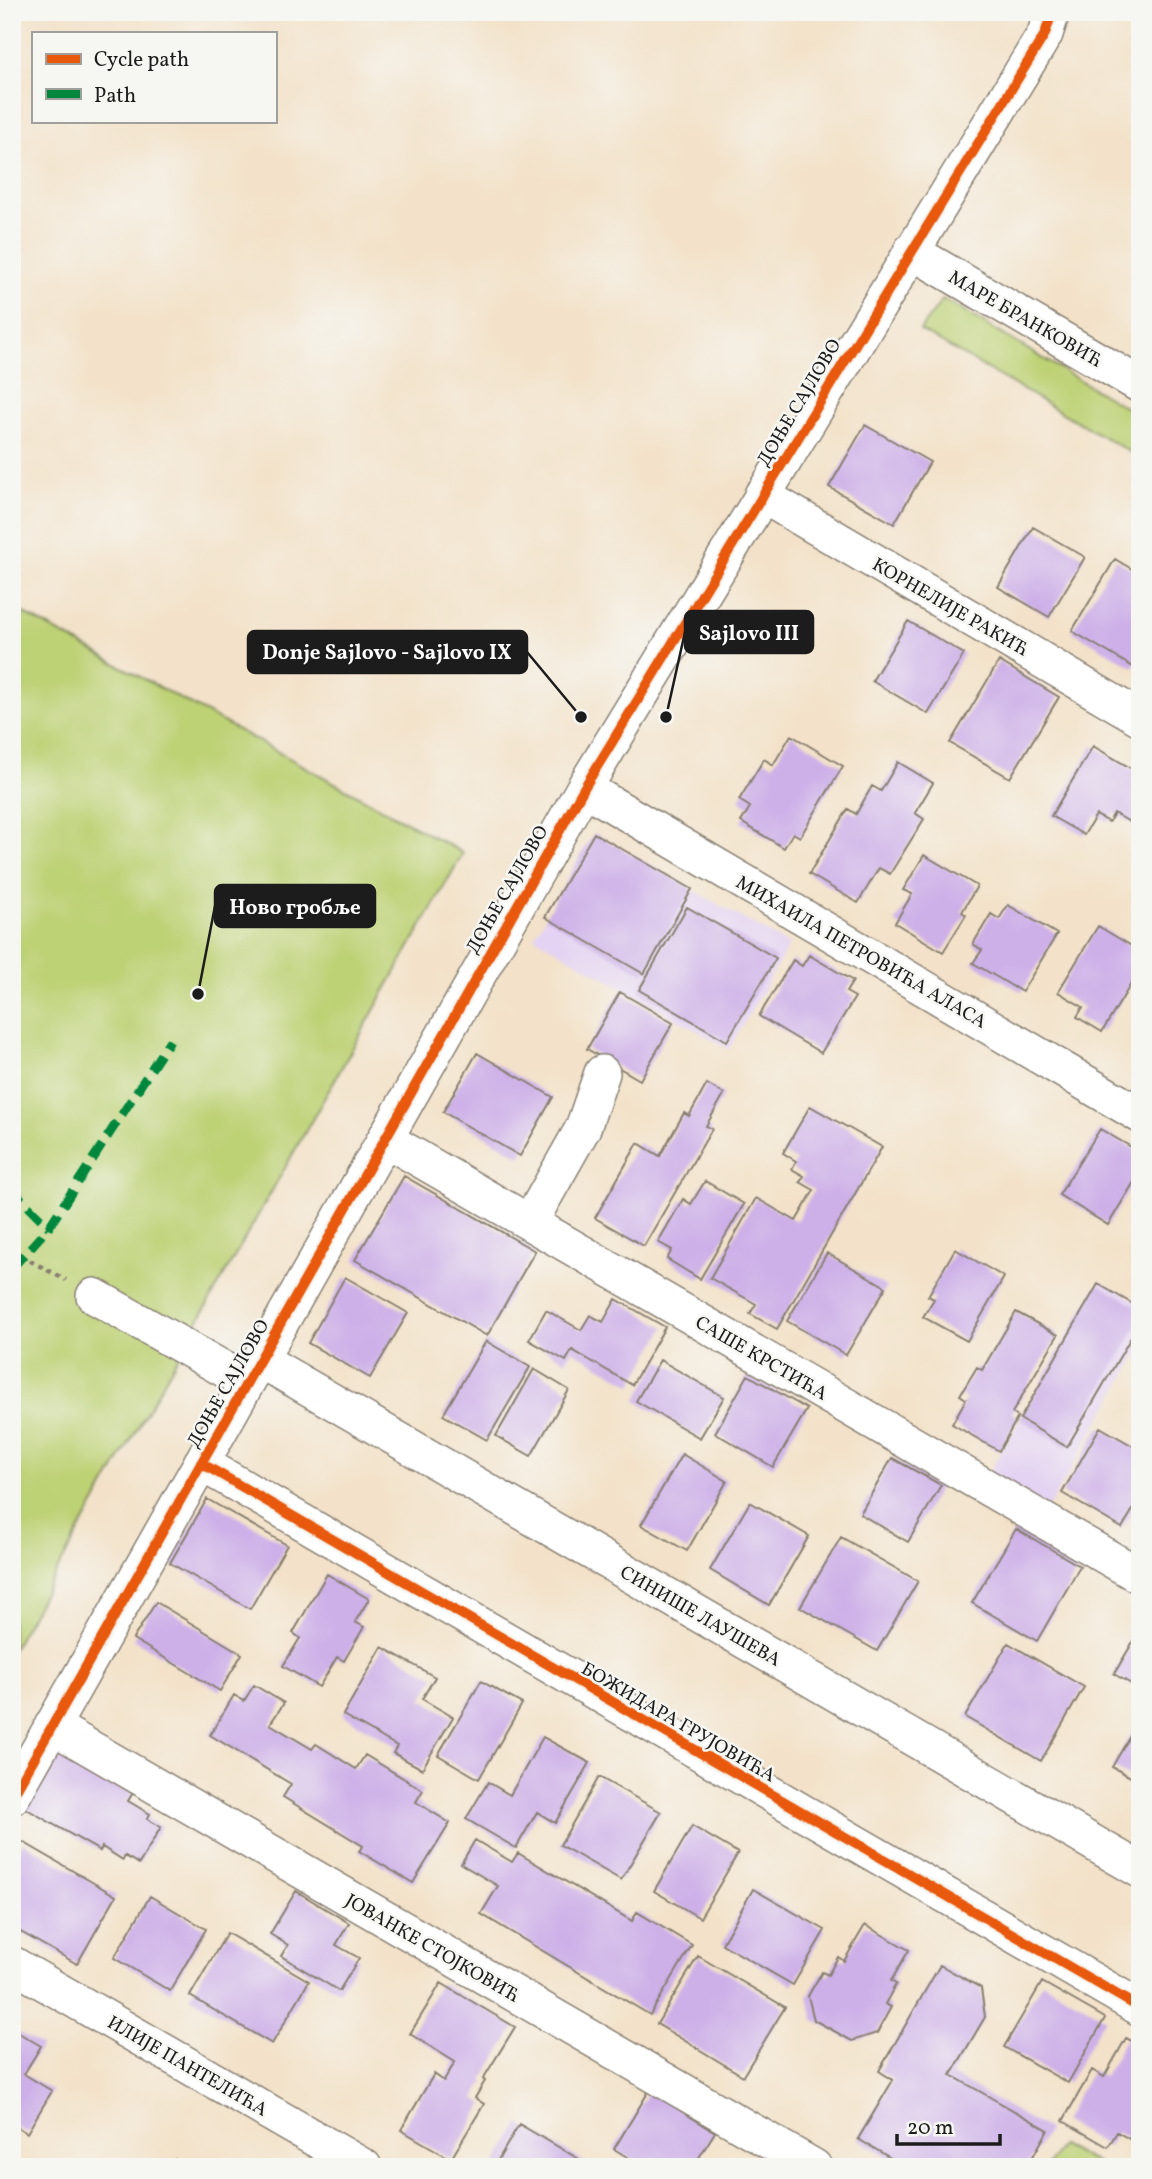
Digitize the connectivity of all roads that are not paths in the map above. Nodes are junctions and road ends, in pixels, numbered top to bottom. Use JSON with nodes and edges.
{"nodes":[{"id":1,"x":1052,"y":12,"type":"edge"},
{"id":2,"x":911,"y":251,"type":"junction"},
{"id":3,"x":1140,"y":385,"type":"edge"},
{"id":4,"x":762,"y":495,"type":"junction"},
{"id":5,"x":1140,"y":718,"type":"edge"},
{"id":6,"x":584,"y":788,"type":"junction"},
{"id":7,"x":602,"y":1073,"type":"dead end"},
{"id":8,"x":1140,"y":1115,"type":"edge"},
{"id":9,"x":385,"y":1139,"type":"junction"},
{"id":10,"x":530,"y":1222,"type":"junction"},
{"id":11,"x":94,"y":1296,"type":"road end"},
{"id":12,"x":261,"y":1360,"type":"junction"},
{"id":13,"x":229,"y":1372,"type":"dead end"},
{"id":14,"x":201,"y":1463,"type":"junction"},
{"id":15,"x":1140,"y":1576,"type":"edge"},
{"id":16,"x":52,"y":1726,"type":"junction"},
{"id":17,"x":12,"y":1797,"type":"edge"},
{"id":18,"x":1140,"y":1870,"type":"edge"},
{"id":19,"x":12,"y":1964,"type":"edge"},
{"id":20,"x":1140,"y":2008,"type":"edge"},
{"id":21,"x":364,"y":2167,"type":"edge"},
{"id":22,"x":814,"y":2167,"type":"edge"}],
"edges":[{"from":1,"to":2,"type":"street","name":"ДОЊЕ САЈЛОВО"},
{"from":2,"to":3,"type":"street","name":"МАРЕ БРАНКОВИЋ"},
{"from":2,"to":4,"type":"street","name":"ДОЊЕ САЈЛОВО"},
{"from":4,"to":5,"type":"street","name":"КОРНЕЛИЈЕ РАКИЋ"},
{"from":4,"to":6,"type":"street","name":"ДОЊЕ САЈЛОВО"},
{"from":6,"to":8,"type":"street","name":"МИХАИЛА ПЕТРОВИЋА АЛАСА"},
{"from":6,"to":9,"type":"street","name":"ДОЊЕ САЈЛОВО"},
{"from":7,"to":10,"type":"street"},
{"from":9,"to":10,"type":"street","name":"САШЕ КРСТИЋА"},
{"from":9,"to":12,"type":"street","name":"ДОЊЕ САЈЛОВО"},
{"from":10,"to":15,"type":"street","name":"САШЕ КРСТИЋА"},
{"from":11,"to":13,"type":"street"},
{"from":12,"to":14,"type":"street","name":"ДОЊЕ САЈЛОВО"},
{"from":12,"to":18,"type":"street","name":"СИНИШЕ ЛАУШЕВА"},
{"from":14,"to":16,"type":"street","name":"ДОЊЕ САЈЛОВО"},
{"from":14,"to":20,"type":"street","name":"БОЖИДАРА ГРУЈОВИЋА"},
{"from":16,"to":17,"type":"street","name":"ДОЊЕ САЈЛОВО"},
{"from":16,"to":22,"type":"street","name":"ЈОВАНКЕ СТОЈКОВИЋ"},
{"from":19,"to":21,"type":"street","name":"ИЛИЈЕ ПАНТЕЛИЋА"}]}
